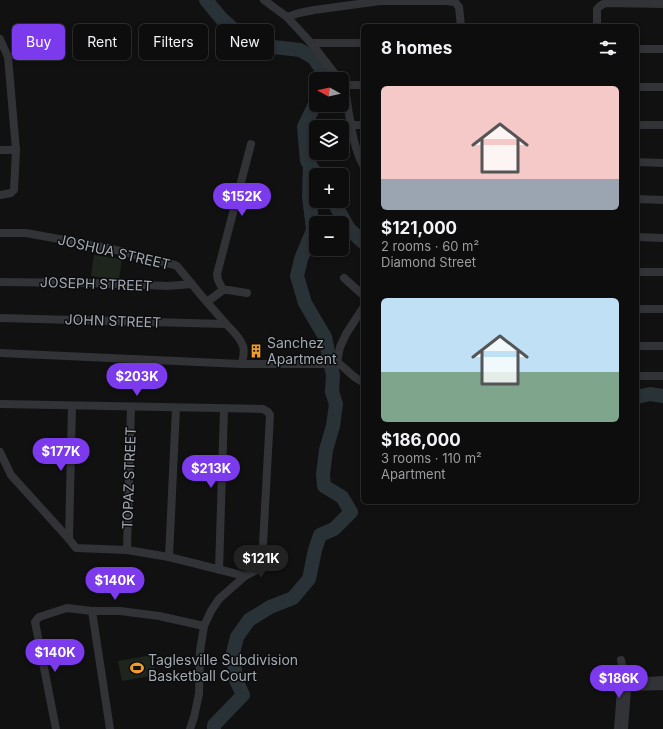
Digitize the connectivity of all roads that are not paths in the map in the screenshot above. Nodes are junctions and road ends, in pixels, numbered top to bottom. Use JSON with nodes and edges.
{"nodes":[{"id":1,"x":264,"y":0,"type":"edge"},
{"id":2,"x":663,"y":4,"type":"edge"},
{"id":3,"x":288,"y":16,"type":"junction"},
{"id":4,"x":461,"y":24,"type":"edge"},
{"id":5,"x":597,"y":24,"type":"edge"},
{"id":6,"x":0,"y":39,"type":"edge"},
{"id":7,"x":311,"y":43,"type":"junction"},
{"id":8,"x":361,"y":43,"type":"edge"},
{"id":9,"x":639,"y":49,"type":"edge"},
{"id":10,"x":663,"y":49,"type":"edge"},
{"id":11,"x":333,"y":72,"type":"edge"},
{"id":12,"x":349,"y":83,"type":"edge"},
{"id":13,"x":361,"y":85,"type":"edge"},
{"id":14,"x":639,"y":87,"type":"edge"},
{"id":15,"x":663,"y":87,"type":"edge"},
{"id":16,"x":349,"y":112,"type":"edge"},
{"id":17,"x":351,"y":125,"type":"junction"},
{"id":18,"x":361,"y":125,"type":"edge"},
{"id":19,"x":639,"y":125,"type":"edge"},
{"id":20,"x":663,"y":125,"type":"edge"},
{"id":21,"x":251,"y":144,"type":"dead end"},
{"id":22,"x":0,"y":150,"type":"edge"},
{"id":23,"x":16,"y":150,"type":"junction"},
{"id":24,"x":361,"y":159,"type":"edge"},
{"id":25,"x":639,"y":162,"type":"edge"},
{"id":26,"x":663,"y":163,"type":"edge"},
{"id":27,"x":0,"y":195,"type":"edge"},
{"id":28,"x":639,"y":199,"type":"edge"},
{"id":29,"x":663,"y":200,"type":"edge"},
{"id":30,"x":0,"y":233,"type":"edge"},
{"id":31,"x":639,"y":237,"type":"edge"},
{"id":32,"x":663,"y":238,"type":"edge"},
{"id":33,"x":639,"y":272,"type":"edge"},
{"id":34,"x":663,"y":272,"type":"edge"},
{"id":35,"x":344,"y":278,"type":"dead end"},
{"id":36,"x":0,"y":282,"type":"edge"},
{"id":37,"x":192,"y":284,"type":"junction"},
{"id":38,"x":222,"y":290,"type":"junction"},
{"id":39,"x":247,"y":293,"type":"dead end"},
{"id":40,"x":361,"y":293,"type":"edge"},
{"id":41,"x":207,"y":302,"type":"junction"},
{"id":42,"x":639,"y":308,"type":"edge"},
{"id":43,"x":663,"y":309,"type":"edge"},
{"id":44,"x":361,"y":311,"type":"edge"},
{"id":45,"x":0,"y":318,"type":"edge"},
{"id":46,"x":226,"y":324,"type":"junction"},
{"id":47,"x":639,"y":346,"type":"edge"},
{"id":48,"x":663,"y":346,"type":"edge"},
{"id":49,"x":0,"y":353,"type":"edge"},
{"id":50,"x":331,"y":363,"type":"junction"},
{"id":51,"x":242,"y":364,"type":"junction"},
{"id":52,"x":639,"y":376,"type":"edge"},
{"id":53,"x":663,"y":376,"type":"edge"},
{"id":54,"x":361,"y":381,"type":"edge"},
{"id":55,"x":0,"y":404,"type":"edge"},
{"id":56,"x":72,"y":406,"type":"junction"},
{"id":57,"x":131,"y":407,"type":"junction"},
{"id":58,"x":176,"y":408,"type":"junction"},
{"id":59,"x":224,"y":408,"type":"junction"},
{"id":60,"x":0,"y":452,"type":"edge"},
{"id":61,"x":69,"y":538,"type":"junction"},
{"id":62,"x":127,"y":550,"type":"junction"},
{"id":63,"x":169,"y":557,"type":"junction"},
{"id":64,"x":219,"y":570,"type":"junction"},
{"id":65,"x":245,"y":576,"type":"junction"},
{"id":66,"x":92,"y":611,"type":"junction"},
{"id":67,"x":204,"y":626,"type":"junction"},
{"id":68,"x":621,"y":660,"type":"dead end"},
{"id":69,"x":663,"y":680,"type":"edge"},
{"id":70,"x":626,"y":685,"type":"junction"},
{"id":71,"x":663,"y":686,"type":"edge"},
{"id":72,"x":623,"y":706,"type":"junction"},
{"id":73,"x":56,"y":729,"type":"edge"},
{"id":74,"x":110,"y":729,"type":"edge"},
{"id":75,"x":190,"y":729,"type":"edge"},
{"id":76,"x":618,"y":729,"type":"edge"},
{"id":77,"x":624,"y":729,"type":"edge"}],
"edges":[{"from":1,"to":3,"type":"street"},
{"from":2,"to":5,"type":"street"},
{"from":3,"to":4,"type":"street"},
{"from":3,"to":7,"type":"street"},
{"from":6,"to":23,"type":"street"},
{"from":7,"to":8,"type":"street"},
{"from":7,"to":11,"type":"street"},
{"from":9,"to":10,"type":"street"},
{"from":12,"to":13,"type":"street"},
{"from":14,"to":15,"type":"street"},
{"from":16,"to":17,"type":"street"},
{"from":17,"to":18,"type":"street"},
{"from":17,"to":24,"type":"street"},
{"from":19,"to":20,"type":"street"},
{"from":21,"to":38,"type":"street"},
{"from":22,"to":23,"type":"street"},
{"from":23,"to":27,"type":"street"},
{"from":25,"to":26,"type":"street"},
{"from":28,"to":29,"type":"street"},
{"from":30,"to":37,"type":"street","name":"JOSHUA STREET"},
{"from":31,"to":32,"type":"street"},
{"from":33,"to":34,"type":"street"},
{"from":35,"to":40,"type":"street"},
{"from":36,"to":37,"type":"street","name":"JOSEPH STREET"},
{"from":37,"to":41,"type":"street","name":"JOSHUA STREET"},
{"from":38,"to":39,"type":"street"},
{"from":38,"to":41,"type":"street"},
{"from":41,"to":46,"type":"street","name":"JOSHUA STREET"},
{"from":42,"to":43,"type":"street"},
{"from":44,"to":50,"type":"street"},
{"from":45,"to":46,"type":"street","name":"JOHN STREET"},
{"from":46,"to":51,"type":"street","name":"JOSHUA STREET"},
{"from":47,"to":48,"type":"street"},
{"from":49,"to":51,"type":"street"},
{"from":50,"to":51,"type":"street"},
{"from":50,"to":54,"type":"street"},
{"from":52,"to":53,"type":"street"},
{"from":55,"to":56,"type":"street"},
{"from":56,"to":57,"type":"street"},
{"from":56,"to":61,"type":"street"},
{"from":57,"to":58,"type":"street"},
{"from":57,"to":62,"type":"street","name":"TOPAZ STREET"},
{"from":58,"to":59,"type":"street"},
{"from":58,"to":63,"type":"street"},
{"from":59,"to":64,"type":"street"},
{"from":59,"to":65,"type":"street"},
{"from":60,"to":61,"type":"street"},
{"from":61,"to":62,"type":"street"},
{"from":62,"to":63,"type":"street"},
{"from":63,"to":64,"type":"street"},
{"from":64,"to":65,"type":"street"},
{"from":65,"to":67,"type":"street"},
{"from":66,"to":67,"type":"street"},
{"from":66,"to":73,"type":"street"},
{"from":66,"to":74,"type":"street"},
{"from":67,"to":75,"type":"street"},
{"from":68,"to":70,"type":"street"},
{"from":69,"to":70,"type":"street"},
{"from":70,"to":71,"type":"street"},
{"from":70,"to":72,"type":"street"},
{"from":72,"to":76,"type":"street"},
{"from":72,"to":77,"type":"street"}]}
